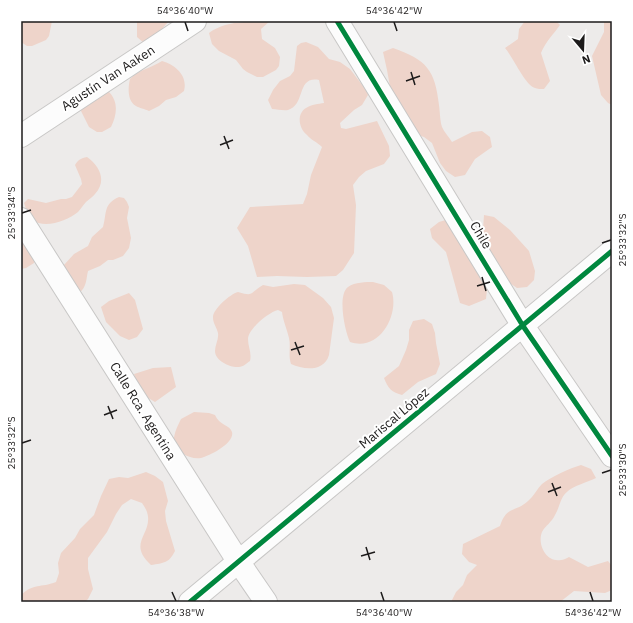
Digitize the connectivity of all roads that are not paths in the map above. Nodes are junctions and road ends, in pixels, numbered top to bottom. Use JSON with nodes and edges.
{"nodes":[{"id":1,"x":195,"y":21,"type":"edge"},
{"id":2,"x":337,"y":21,"type":"edge"},
{"id":3,"x":21,"y":136,"type":"edge"},
{"id":4,"x":21,"y":219,"type":"edge"},
{"id":5,"x":612,"y":251,"type":"edge"},
{"id":6,"x":523,"y":326,"type":"junction"},
{"id":7,"x":612,"y":456,"type":"edge"},
{"id":8,"x":238,"y":561,"type":"junction"},
{"id":9,"x":190,"y":602,"type":"edge"},
{"id":10,"x":266,"y":602,"type":"edge"}],
"edges":[{"from":1,"to":3,"type":"street","name":"Agustín Van Aaken"},
{"from":2,"to":6,"type":"street","name":"Chile"},
{"from":4,"to":8,"type":"street","name":"Calle Rca. Agentina"},
{"from":5,"to":6,"type":"street","name":"Mariscal López"},
{"from":6,"to":7,"type":"street","name":"Chile"},
{"from":6,"to":8,"type":"street","name":"Mariscal López"},
{"from":8,"to":9,"type":"street","name":"Mariscal López"},
{"from":8,"to":10,"type":"street","name":"Calle Rca. Agentina"}]}
